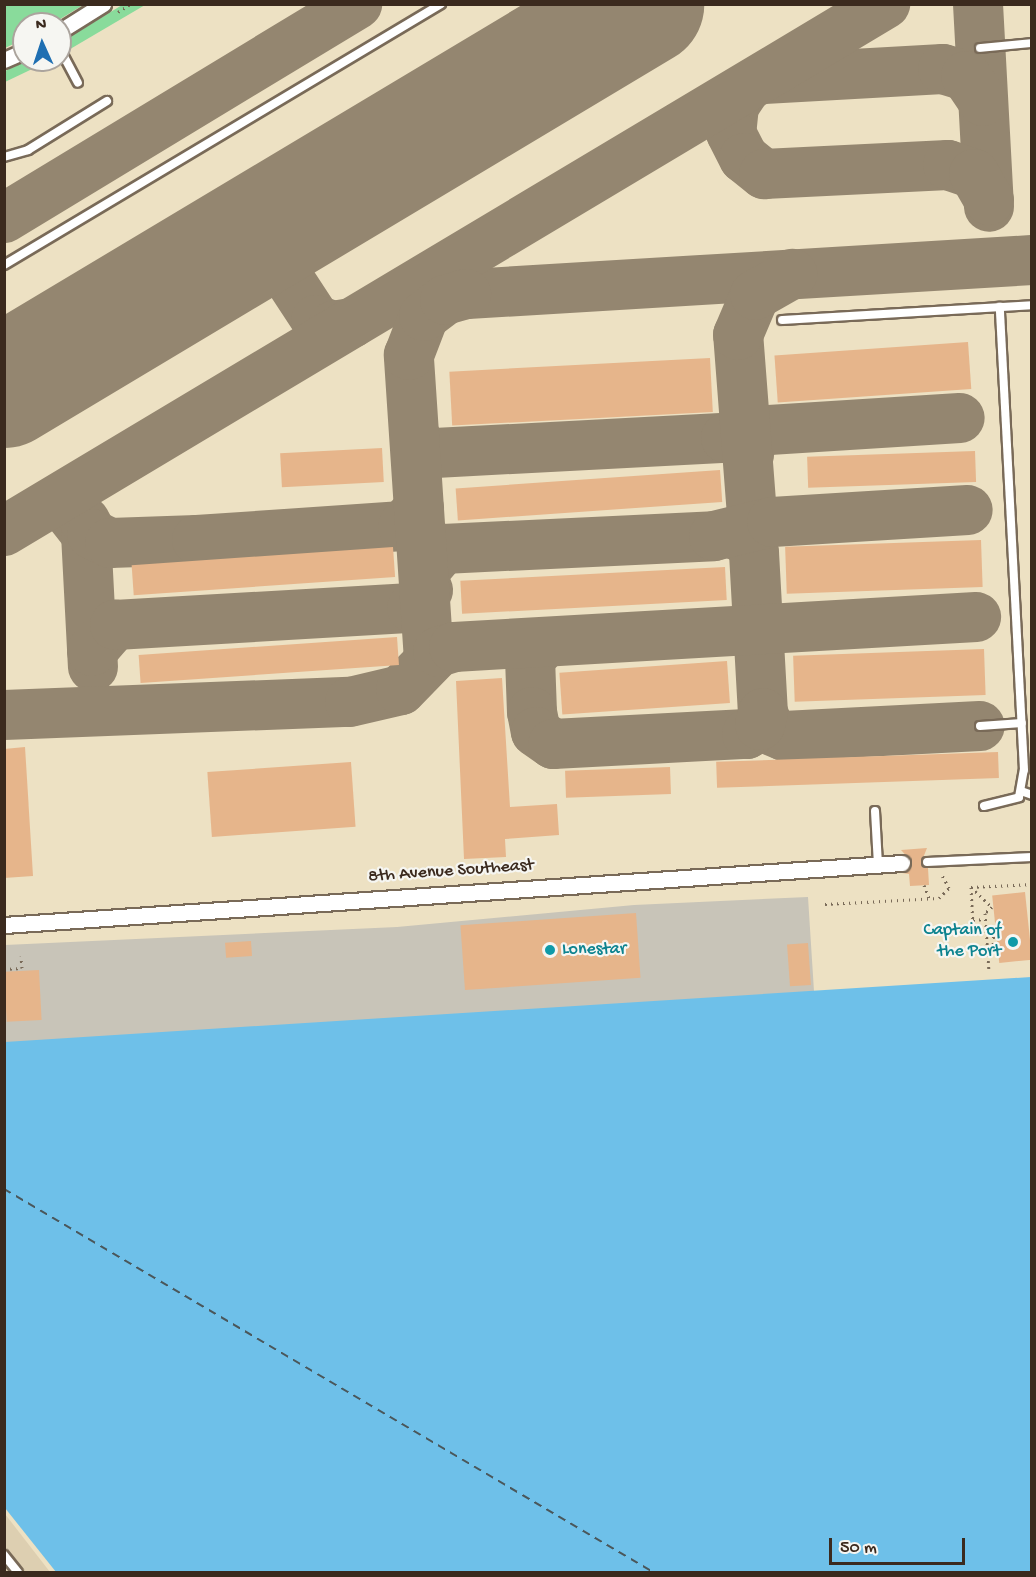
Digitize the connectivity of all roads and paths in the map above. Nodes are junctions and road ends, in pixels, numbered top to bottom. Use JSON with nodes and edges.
{"nodes":[{"id":1,"x":103,"y":4,"type":"edge"},
{"id":2,"x":441,"y":4,"type":"edge"},
{"id":3,"x":72,"y":23,"type":"edge"},
{"id":4,"x":1032,"y":43,"type":"edge"},
{"id":5,"x":980,"y":48,"type":"dead end"},
{"id":6,"x":72,"y":72,"type":"edge"},
{"id":7,"x":78,"y":83,"type":"dead end"},
{"id":8,"x":107,"y":100,"type":"dead end"},
{"id":9,"x":4,"y":157,"type":"edge"},
{"id":10,"x":4,"y":265,"type":"edge"},
{"id":11,"x":1032,"y":305,"type":"edge"},
{"id":12,"x":1000,"y":307,"type":"junction"},
{"id":13,"x":782,"y":320,"type":"dead end"},
{"id":14,"x":1022,"y":723,"type":"junction"},
{"id":15,"x":980,"y":726,"type":"dead end"},
{"id":16,"x":1021,"y":791,"type":"junction"},
{"id":17,"x":1032,"y":795,"type":"edge"},
{"id":18,"x":984,"y":806,"type":"dead end"},
{"id":19,"x":875,"y":811,"type":"dead end"},
{"id":20,"x":1032,"y":857,"type":"edge"},
{"id":21,"x":927,"y":862,"type":"dead end"},
{"id":22,"x":902,"y":863,"type":"dead end"},
{"id":23,"x":878,"y":864,"type":"junction"},
{"id":24,"x":935,"y":874,"type":"dead end"},
{"id":25,"x":1032,"y":884,"type":"edge"},
{"id":26,"x":924,"y":885,"type":"dead end"},
{"id":27,"x":1020,"y":885,"type":"junction"},
{"id":28,"x":971,"y":887,"type":"junction"},
{"id":29,"x":1020,"y":892,"type":"dead end"},
{"id":30,"x":929,"y":898,"type":"junction"},
{"id":31,"x":825,"y":904,"type":"dead end"},
{"id":32,"x":985,"y":919,"type":"junction"},
{"id":33,"x":4,"y":925,"type":"edge"},
{"id":34,"x":993,"y":927,"type":"dead end"},
{"id":35,"x":987,"y":950,"type":"junction"},
{"id":36,"x":21,"y":956,"type":"dead end"},
{"id":37,"x":4,"y":969,"type":"edge"},
{"id":38,"x":988,"y":971,"type":"dead end"},
{"id":39,"x":4,"y":1555,"type":"edge"},
{"id":40,"x":18,"y":1572,"type":"edge"}],
"edges":[{"from":1,"to":3,"type":"street"},
{"from":2,"to":10,"type":"lane"},
{"from":4,"to":5,"type":"lane"},
{"from":6,"to":7,"type":"lane"},
{"from":8,"to":9,"type":"lane"},
{"from":11,"to":12,"type":"lane"},
{"from":12,"to":13,"type":"lane"},
{"from":12,"to":14,"type":"lane"},
{"from":14,"to":15,"type":"lane"},
{"from":14,"to":16,"type":"lane"},
{"from":16,"to":17,"type":"lane"},
{"from":16,"to":18,"type":"lane"},
{"from":19,"to":23,"type":"lane"},
{"from":20,"to":21,"type":"lane"},
{"from":22,"to":23,"type":"street","name":"8th Avenue Southeast"},
{"from":23,"to":33,"type":"street","name":"8th Avenue Southeast"},
{"from":24,"to":30,"type":"path"},
{"from":25,"to":27,"type":"path"},
{"from":26,"to":30,"type":"path"},
{"from":27,"to":28,"type":"path"},
{"from":27,"to":29,"type":"path"},
{"from":28,"to":32,"type":"path"},
{"from":28,"to":32,"type":"path"},
{"from":30,"to":31,"type":"path"},
{"from":32,"to":35,"type":"path"},
{"from":34,"to":35,"type":"path"},
{"from":35,"to":38,"type":"path"},
{"from":36,"to":37,"type":"path"},
{"from":39,"to":40,"type":"lane"}]}
